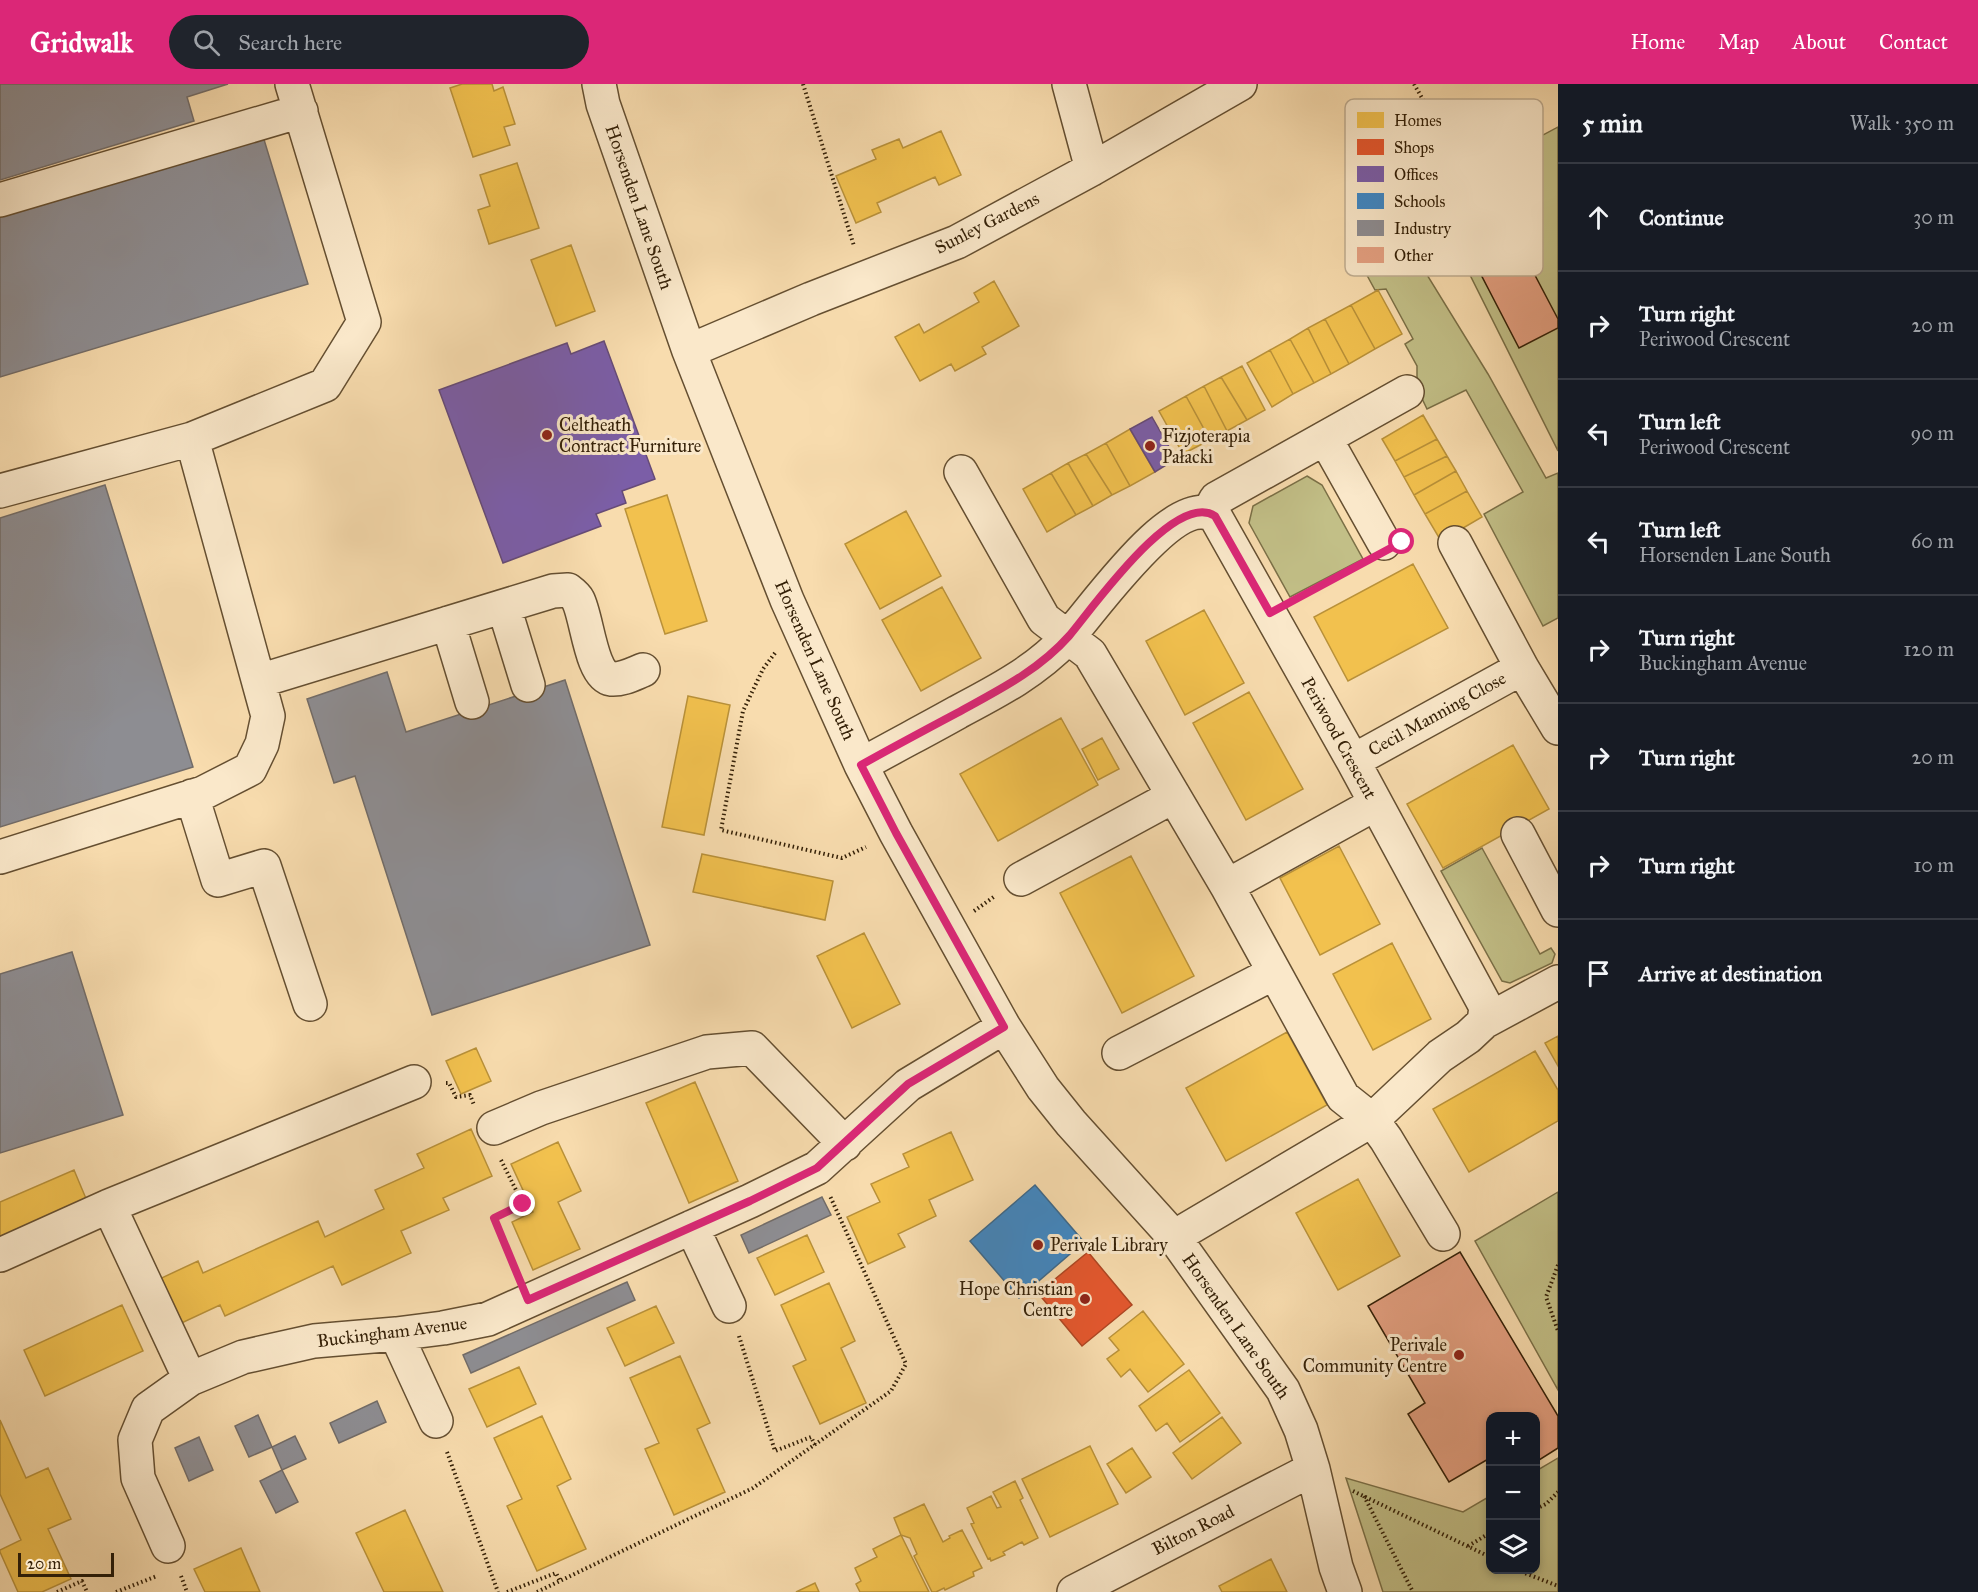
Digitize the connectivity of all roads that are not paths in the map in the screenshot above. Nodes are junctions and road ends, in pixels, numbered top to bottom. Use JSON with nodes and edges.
{"nodes":[{"id":1,"x":599,"y":84,"type":"edge"},
{"id":2,"x":1069,"y":84,"type":"edge"},
{"id":3,"x":1240,"y":84,"type":"edge"},
{"id":4,"x":297,"y":97,"type":"edge"},
{"id":5,"x":1092,"y":169,"type":"junction"},
{"id":6,"x":0,"y":200,"type":"edge"},
{"id":7,"x":689,"y":351,"type":"junction"},
{"id":8,"x":1407,"y":392,"type":"dead end"},
{"id":9,"x":1324,"y":438,"type":"junction"},
{"id":10,"x":192,"y":439,"type":"junction"},
{"id":11,"x":961,"y":472,"type":"dead end"},
{"id":12,"x":0,"y":491,"type":"edge"},
{"id":13,"x":1209,"y":512,"type":"junction"},
{"id":14,"x":1455,"y":543,"type":"dead end"},
{"id":15,"x":1376,"y":552,"type":"road end"},
{"id":16,"x":504,"y":607,"type":"junction"},
{"id":17,"x":448,"y":624,"type":"junction"},
{"id":18,"x":1067,"y":638,"type":"junction"},
{"id":19,"x":1522,"y":668,"type":"junction"},
{"id":20,"x":643,"y":670,"type":"dead end"},
{"id":21,"x":259,"y":681,"type":"junction"},
{"id":22,"x":528,"y":686,"type":"dead end"},
{"id":23,"x":472,"y":702,"type":"dead end"},
{"id":24,"x":1558,"y":728,"type":"edge"},
{"id":25,"x":1353,"y":760,"type":"junction"},
{"id":26,"x":861,"y":765,"type":"junction"},
{"id":27,"x":192,"y":796,"type":"junction"},
{"id":28,"x":1174,"y":796,"type":"junction"},
{"id":29,"x":1375,"y":804,"type":"junction"},
{"id":30,"x":1518,"y":834,"type":"dead end"},
{"id":31,"x":0,"y":857,"type":"edge"},
{"id":32,"x":1021,"y":879,"type":"road end"},
{"id":33,"x":1227,"y":886,"type":"junction"},
{"id":34,"x":1558,"y":910,"type":"edge"},
{"id":35,"x":1274,"y":973,"type":"junction"},
{"id":36,"x":1558,"y":982,"type":"edge"},
{"id":37,"x":310,"y":1004,"type":"dead end"},
{"id":38,"x":1484,"y":1022,"type":"junction"},
{"id":39,"x":1004,"y":1027,"type":"junction"},
{"id":40,"x":1119,"y":1053,"type":"dead end"},
{"id":41,"x":414,"y":1082,"type":"road end"},
{"id":42,"x":1372,"y":1120,"type":"junction"},
{"id":43,"x":490,"y":1131,"type":"road end"},
{"id":44,"x":845,"y":1144,"type":"junction"},
{"id":45,"x":109,"y":1206,"type":"junction"},
{"id":46,"x":692,"y":1227,"type":"junction"},
{"id":47,"x":1443,"y":1234,"type":"dead end"},
{"id":48,"x":1174,"y":1237,"type":"junction"},
{"id":49,"x":0,"y":1255,"type":"edge"},
{"id":50,"x":729,"y":1306,"type":"road end"},
{"id":51,"x":396,"y":1334,"type":"junction"},
{"id":52,"x":190,"y":1379,"type":"junction"},
{"id":53,"x":436,"y":1421,"type":"road end"},
{"id":54,"x":1313,"y":1469,"type":"junction"},
{"id":55,"x":167,"y":1559,"type":"road end"},
{"id":56,"x":1074,"y":1592,"type":"edge"},
{"id":57,"x":1345,"y":1592,"type":"edge"}],
"edges":[{"from":1,"to":7,"type":"street","name":"Horsenden Lane South"},
{"from":2,"to":5,"type":"street"},
{"from":3,"to":5,"type":"street","name":"Sunley Gardens"},
{"from":4,"to":6,"type":"street"},
{"from":4,"to":10,"type":"street"},
{"from":5,"to":7,"type":"street","name":"Sunley Gardens"},
{"from":7,"to":26,"type":"street","name":"Horsenden Lane South"},
{"from":8,"to":9,"type":"street"},
{"from":9,"to":13,"type":"street"},
{"from":9,"to":15,"type":"street"},
{"from":10,"to":12,"type":"street"},
{"from":10,"to":21,"type":"street"},
{"from":11,"to":18,"type":"street"},
{"from":13,"to":18,"type":"street"},
{"from":13,"to":25,"type":"street","name":"Periwood Crescent"},
{"from":14,"to":19,"type":"street","name":"Cecil Manning Close"},
{"from":16,"to":17,"type":"street"},
{"from":16,"to":20,"type":"street"},
{"from":16,"to":22,"type":"street"},
{"from":17,"to":21,"type":"street"},
{"from":17,"to":23,"type":"street"},
{"from":18,"to":26,"type":"street"},
{"from":18,"to":28,"type":"street"},
{"from":19,"to":24,"type":"street","name":"Cecil Manning Close"},
{"from":19,"to":25,"type":"street","name":"Cecil Manning Close"},
{"from":21,"to":27,"type":"street"},
{"from":25,"to":29,"type":"street","name":"Periwood Crescent"},
{"from":26,"to":39,"type":"street","name":"Horsenden Lane South"},
{"from":27,"to":31,"type":"street"},
{"from":27,"to":37,"type":"street"},
{"from":28,"to":32,"type":"street"},
{"from":28,"to":33,"type":"street"},
{"from":29,"to":33,"type":"street"},
{"from":29,"to":38,"type":"street","name":"Periwood Crescent"},
{"from":30,"to":34,"type":"street"},
{"from":33,"to":35,"type":"street"},
{"from":35,"to":40,"type":"street"},
{"from":35,"to":42,"type":"street"},
{"from":36,"to":38,"type":"street"},
{"from":38,"to":42,"type":"street"},
{"from":39,"to":44,"type":"street","name":"Buckingham Avenue"},
{"from":39,"to":48,"type":"street","name":"Horsenden Lane South"},
{"from":41,"to":45,"type":"street"},
{"from":42,"to":47,"type":"street"},
{"from":42,"to":48,"type":"street"},
{"from":43,"to":44,"type":"street"},
{"from":44,"to":46,"type":"street","name":"Buckingham Avenue"},
{"from":45,"to":49,"type":"street"},
{"from":45,"to":52,"type":"street"},
{"from":46,"to":50,"type":"street"},
{"from":46,"to":51,"type":"street","name":"Buckingham Avenue"},
{"from":48,"to":54,"type":"street","name":"Horsenden Lane South"},
{"from":51,"to":52,"type":"street","name":"Buckingham Avenue"},
{"from":51,"to":53,"type":"street"},
{"from":52,"to":55,"type":"street","name":"Buckingham Avenue"},
{"from":54,"to":56,"type":"street","name":"Bilton Road"},
{"from":54,"to":57,"type":"street","name":"Horsenden Lane South"}]}
